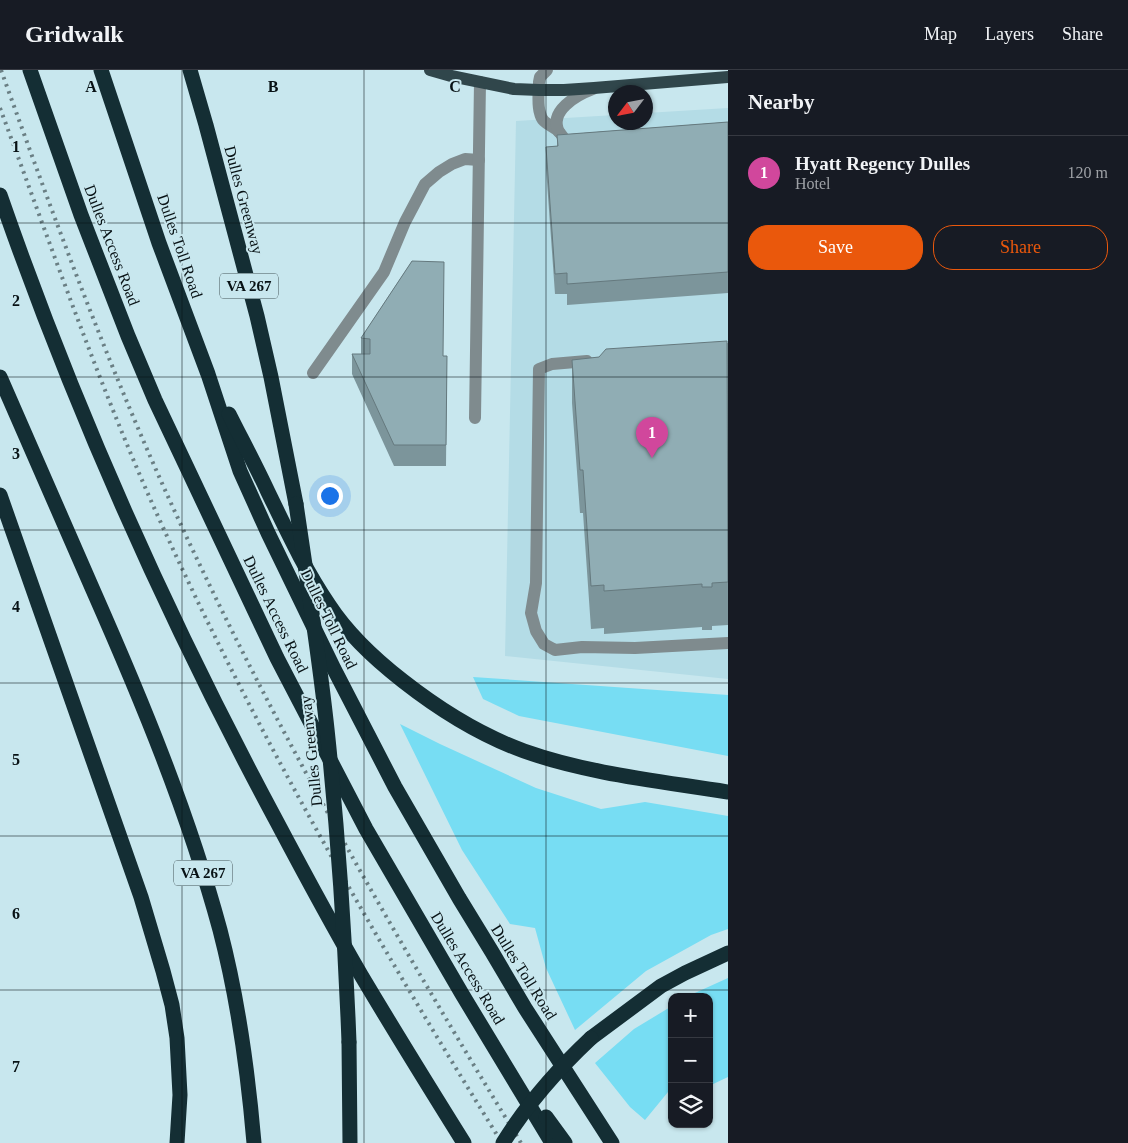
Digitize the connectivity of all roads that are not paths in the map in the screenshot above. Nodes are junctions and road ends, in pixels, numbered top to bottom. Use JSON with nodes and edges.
{"nodes":[{"id":1,"x":30,"y":70,"type":"edge"},
{"id":2,"x":101,"y":70,"type":"edge"},
{"id":3,"x":190,"y":70,"type":"edge"},
{"id":4,"x":430,"y":70,"type":"edge"},
{"id":5,"x":546,"y":70,"type":"edge"},
{"id":6,"x":728,"y":77,"type":"edge"},
{"id":7,"x":480,"y":82,"type":"junction"},
{"id":8,"x":594,"y":88,"type":"junction"},
{"id":9,"x":539,"y":90,"type":"junction"},
{"id":10,"x":559,"y":132,"type":"junction"},
{"id":11,"x":479,"y":160,"type":"junction"},
{"id":12,"x":571,"y":163,"type":"edge"},
{"id":13,"x":0,"y":195,"type":"edge"},
{"id":14,"x":596,"y":360,"type":"edge"},
{"id":15,"x":313,"y":373,"type":"dead end"},
{"id":16,"x":208,"y":374,"type":"junction"},
{"id":17,"x":0,"y":377,"type":"edge"},
{"id":18,"x":475,"y":418,"type":"dead end"},
{"id":19,"x":0,"y":495,"type":"edge"},
{"id":20,"x":728,"y":642,"type":"edge"},
{"id":21,"x":728,"y":792,"type":"edge"},
{"id":22,"x":728,"y":953,"type":"edge"},
{"id":23,"x":495,"y":1048,"type":"junction"},
{"id":24,"x":177,"y":1143,"type":"edge"},
{"id":25,"x":254,"y":1143,"type":"edge"},
{"id":26,"x":350,"y":1143,"type":"edge"},
{"id":27,"x":464,"y":1143,"type":"edge"},
{"id":28,"x":503,"y":1143,"type":"edge"},
{"id":29,"x":552,"y":1143,"type":"edge"},
{"id":30,"x":566,"y":1143,"type":"edge"},
{"id":31,"x":612,"y":1143,"type":"edge"}],
"edges":[{"from":1,"to":23,"type":"highway","name":"Dulles Access Road"},
{"from":2,"to":16,"type":"highway","name":"Dulles Toll Road"},
{"from":3,"to":26,"type":"highway","name":"Dulles Greenway","number":"VA 267","bridge":true},
{"from":4,"to":7,"type":"main road"},
{"from":5,"to":9,"type":"lane"},
{"from":6,"to":8,"type":"main road"},
{"from":7,"to":9,"type":"main road"},
{"from":7,"to":11,"type":"lane"},
{"from":8,"to":9,"type":"main road"},
{"from":8,"to":10,"type":"lane"},
{"from":9,"to":10,"type":"lane"},
{"from":10,"to":12,"type":"lane"},
{"from":11,"to":15,"type":"lane"},
{"from":11,"to":18,"type":"lane"},
{"from":13,"to":27,"type":"highway"},
{"from":14,"to":20,"type":"lane"},
{"from":16,"to":21,"type":"highway"},
{"from":16,"to":31,"type":"highway","name":"Dulles Toll Road"},
{"from":17,"to":25,"type":"highway","number":"VA 267"},
{"from":19,"to":24,"type":"highway"},
{"from":22,"to":28,"type":"highway","bridge":true},
{"from":23,"to":29,"type":"highway","name":"Dulles Access Road"},
{"from":23,"to":30,"type":"highway"}]}
